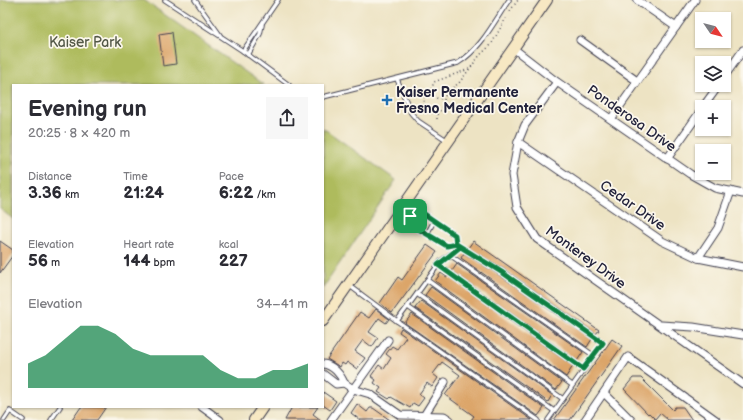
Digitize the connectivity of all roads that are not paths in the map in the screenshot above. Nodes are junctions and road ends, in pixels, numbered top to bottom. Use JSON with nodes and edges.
{"nodes":[{"id":1,"x":165,"y":0,"type":"edge"},
{"id":2,"x":195,"y":0,"type":"edge"},
{"id":3,"x":278,"y":0,"type":"edge"},
{"id":4,"x":509,"y":0,"type":"edge"},
{"id":5,"x":547,"y":0,"type":"edge"},
{"id":6,"x":637,"y":0,"type":"edge"},
{"id":7,"x":694,"y":0,"type":"edge"},
{"id":8,"x":262,"y":26,"type":"junction"},
{"id":9,"x":676,"y":26,"type":"junction"},
{"id":10,"x":220,"y":36,"type":"junction"},
{"id":11,"x":580,"y":40,"type":"dead end"},
{"id":12,"x":514,"y":48,"type":"junction"},
{"id":13,"x":743,"y":50,"type":"edge"},
{"id":14,"x":243,"y":51,"type":"junction"},
{"id":15,"x":248,"y":55,"type":"junction"},
{"id":16,"x":731,"y":67,"type":"edge"},
{"id":17,"x":397,"y":79,"type":"junction"},
{"id":18,"x":637,"y":81,"type":"junction"},
{"id":19,"x":557,"y":82,"type":"junction"},
{"id":20,"x":288,"y":84,"type":"edge"},
{"id":21,"x":324,"y":97,"type":"edge"},
{"id":22,"x":611,"y":119,"type":"junction"},
{"id":23,"x":695,"y":119,"type":"edge"},
{"id":24,"x":448,"y":142,"type":"junction"},
{"id":25,"x":518,"y":142,"type":"junction"},
{"id":26,"x":667,"y":159,"type":"junction"},
{"id":27,"x":731,"y":191,"type":"junction"},
{"id":28,"x":743,"y":194,"type":"edge"},
{"id":29,"x":401,"y":209,"type":"junction"},
{"id":30,"x":410,"y":216,"type":"junction"},
{"id":31,"x":434,"y":221,"type":"junction"},
{"id":32,"x":427,"y":234,"type":"junction"},
{"id":33,"x":456,"y":244,"type":"junction"},
{"id":34,"x":460,"y":247,"type":"junction"},
{"id":35,"x":450,"y":255,"type":"junction"},
{"id":36,"x":698,"y":258,"type":"junction"},
{"id":37,"x":438,"y":265,"type":"junction"},
{"id":38,"x":743,"y":267,"type":"edge"},
{"id":39,"x":427,"y":280,"type":"junction"},
{"id":40,"x":348,"y":285,"type":"junction"},
{"id":41,"x":417,"y":294,"type":"junction"},
{"id":42,"x":408,"y":307,"type":"junction"},
{"id":43,"x":324,"y":320,"type":"edge"},
{"id":44,"x":397,"y":320,"type":"junction"},
{"id":45,"x":660,"y":325,"type":"junction"},
{"id":46,"x":743,"y":335,"type":"edge"},
{"id":47,"x":388,"y":340,"type":"dead end"},
{"id":48,"x":593,"y":355,"type":"junction"},
{"id":49,"x":324,"y":364,"type":"edge"},
{"id":50,"x":583,"y":369,"type":"junction"},
{"id":51,"x":324,"y":375,"type":"edge"},
{"id":52,"x":445,"y":382,"type":"dead end"},
{"id":53,"x":344,"y":383,"type":"junction"},
{"id":54,"x":572,"y":384,"type":"junction"},
{"id":55,"x":743,"y":384,"type":"edge"},
{"id":56,"x":353,"y":389,"type":"junction"},
{"id":57,"x":604,"y":393,"type":"junction"},
{"id":58,"x":563,"y":398,"type":"junction"},
{"id":59,"x":59,"y":408,"type":"edge"},
{"id":60,"x":203,"y":408,"type":"edge"},
{"id":61,"x":262,"y":408,"type":"edge"},
{"id":62,"x":554,"y":411,"type":"junction"},
{"id":63,"x":425,"y":414,"type":"junction"},
{"id":64,"x":4,"y":420,"type":"edge"},
{"id":65,"x":23,"y":420,"type":"edge"},
{"id":66,"x":51,"y":420,"type":"edge"},
{"id":67,"x":220,"y":420,"type":"edge"},
{"id":68,"x":254,"y":420,"type":"edge"},
{"id":69,"x":331,"y":420,"type":"edge"},
{"id":70,"x":450,"y":420,"type":"edge"},
{"id":71,"x":538,"y":420,"type":"edge"},
{"id":72,"x":548,"y":420,"type":"edge"},
{"id":73,"x":584,"y":420,"type":"edge"},
{"id":74,"x":631,"y":420,"type":"edge"},
{"id":75,"x":716,"y":420,"type":"edge"}],
"edges":[{"from":1,"to":10,"type":"lane"},
{"from":2,"to":10,"type":"lane"},
{"from":3,"to":8,"type":"lane"},
{"from":4,"to":17,"type":"lane"},
{"from":5,"to":12,"type":"main road"},
{"from":6,"to":9,"type":"street"},
{"from":7,"to":9,"type":"street"},
{"from":8,"to":14,"type":"lane"},
{"from":8,"to":15,"type":"lane"},
{"from":9,"to":18,"type":"street"},
{"from":10,"to":14,"type":"lane"},
{"from":11,"to":18,"type":"street"},
{"from":12,"to":19,"type":"street","name":"Ponderosa Drive"},
{"from":12,"to":24,"type":"main road"},
{"from":13,"to":16,"type":"street"},
{"from":14,"to":15,"type":"lane"},
{"from":15,"to":20,"type":"lane"},
{"from":17,"to":21,"type":"lane"},
{"from":17,"to":24,"type":"lane"},
{"from":18,"to":22,"type":"street"},
{"from":19,"to":22,"type":"street","name":"Ponderosa Drive"},
{"from":19,"to":25,"type":"street","name":"Monterey Drive"},
{"from":22,"to":26,"type":"street","name":"Ponderosa Drive"},
{"from":23,"to":26,"type":"street"},
{"from":24,"to":29,"type":"main road"},
{"from":25,"to":36,"type":"street","name":"Cedar Drive"},
{"from":25,"to":45,"type":"street","name":"Monterey Drive"},
{"from":26,"to":27,"type":"street","name":"Ponderosa Drive"},
{"from":27,"to":28,"type":"street","name":"Ponderosa Drive"},
{"from":27,"to":36,"type":"street"},
{"from":29,"to":30,"type":"lane"},
{"from":29,"to":40,"type":"main road"},
{"from":30,"to":31,"type":"lane"},
{"from":30,"to":32,"type":"lane"},
{"from":31,"to":32,"type":"lane"},
{"from":31,"to":33,"type":"lane"},
{"from":32,"to":33,"type":"lane"},
{"from":33,"to":34,"type":"lane"},
{"from":34,"to":35,"type":"lane"},
{"from":34,"to":48,"type":"lane"},
{"from":35,"to":37,"type":"lane"},
{"from":35,"to":48,"type":"lane"},
{"from":36,"to":38,"type":"street","name":"Cedar Drive"},
{"from":37,"to":39,"type":"lane"},
{"from":37,"to":50,"type":"lane"},
{"from":39,"to":41,"type":"lane"},
{"from":39,"to":54,"type":"lane"},
{"from":40,"to":43,"type":"main road"},
{"from":40,"to":44,"type":"lane"},
{"from":41,"to":42,"type":"lane"},
{"from":41,"to":58,"type":"lane"},
{"from":42,"to":44,"type":"lane"},
{"from":42,"to":62,"type":"lane"},
{"from":44,"to":71,"type":"lane"},
{"from":45,"to":46,"type":"street"},
{"from":45,"to":55,"type":"street","name":"Monterey Drive"},
{"from":47,"to":56,"type":"street"},
{"from":48,"to":50,"type":"lane"},
{"from":49,"to":53,"type":"street"},
{"from":50,"to":54,"type":"lane"},
{"from":51,"to":53,"type":"street"},
{"from":52,"to":63,"type":"street"},
{"from":53,"to":56,"type":"street"},
{"from":54,"to":58,"type":"lane"},
{"from":56,"to":63,"type":"street"},
{"from":56,"to":69,"type":"street"},
{"from":57,"to":73,"type":"street"},
{"from":57,"to":74,"type":"street"},
{"from":57,"to":75,"type":"street"},
{"from":58,"to":62,"type":"lane"},
{"from":59,"to":66,"type":"lane"},
{"from":60,"to":67,"type":"street"},
{"from":61,"to":68,"type":"main road"},
{"from":62,"to":72,"type":"lane"},
{"from":63,"to":70,"type":"street"},
{"from":64,"to":65,"type":"lane"}]}
